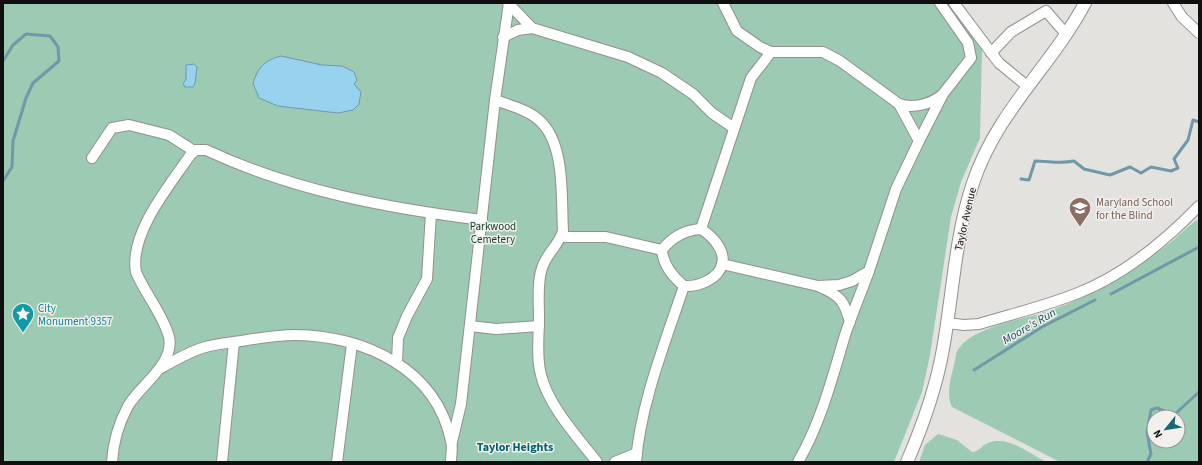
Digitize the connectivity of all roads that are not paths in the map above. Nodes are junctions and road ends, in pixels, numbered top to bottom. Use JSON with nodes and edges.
{"nodes":[{"id":1,"x":508,"y":3,"type":"edge"},
{"id":2,"x":723,"y":3,"type":"edge"},
{"id":3,"x":940,"y":3,"type":"edge"},
{"id":4,"x":954,"y":3,"type":"edge"},
{"id":5,"x":1084,"y":3,"type":"edge"},
{"id":6,"x":1173,"y":3,"type":"edge"},
{"id":7,"x":532,"y":28,"type":"junction"},
{"id":8,"x":1199,"y":33,"type":"edge"},
{"id":9,"x":1066,"y":34,"type":"junction"},
{"id":10,"x":503,"y":38,"type":"junction"},
{"id":11,"x":771,"y":52,"type":"junction"},
{"id":12,"x":991,"y":53,"type":"junction"},
{"id":13,"x":1027,"y":86,"type":"junction"},
{"id":14,"x":943,"y":94,"type":"junction"},
{"id":15,"x":495,"y":100,"type":"junction"},
{"id":16,"x":899,"y":104,"type":"junction"},
{"id":17,"x":734,"y":128,"type":"junction"},
{"id":18,"x":919,"y":141,"type":"junction"},
{"id":19,"x":194,"y":151,"type":"junction"},
{"id":20,"x":92,"y":158,"type":"dead end"},
{"id":21,"x":1198,"y":209,"type":"edge"},
{"id":22,"x":431,"y":213,"type":"junction"},
{"id":23,"x":482,"y":220,"type":"junction"},
{"id":24,"x":701,"y":229,"type":"junction"},
{"id":25,"x":561,"y":237,"type":"junction"},
{"id":26,"x":662,"y":250,"type":"junction"},
{"id":27,"x":722,"y":264,"type":"junction"},
{"id":28,"x":869,"y":271,"type":"junction"},
{"id":29,"x":684,"y":286,"type":"junction"},
{"id":30,"x":818,"y":286,"type":"junction"},
{"id":31,"x":850,"y":322,"type":"junction"},
{"id":32,"x":947,"y":323,"type":"junction"},
{"id":33,"x":470,"y":326,"type":"junction"},
{"id":34,"x":539,"y":326,"type":"junction"},
{"id":35,"x":234,"y":342,"type":"junction"},
{"id":36,"x":352,"y":344,"type":"junction"},
{"id":37,"x":397,"y":363,"type":"junction"},
{"id":38,"x":156,"y":372,"type":"junction"},
{"id":39,"x":452,"y":442,"type":"junction"},
{"id":40,"x":637,"y":457,"type":"edge"},
{"id":41,"x":596,"y":461,"type":"edge"},
{"id":42,"x":112,"y":462,"type":"edge"},
{"id":43,"x":222,"y":462,"type":"edge"},
{"id":44,"x":337,"y":462,"type":"edge"},
{"id":45,"x":451,"y":462,"type":"edge"},
{"id":46,"x":605,"y":462,"type":"edge"},
{"id":47,"x":615,"y":462,"type":"edge"},
{"id":48,"x":798,"y":462,"type":"edge"},
{"id":49,"x":907,"y":462,"type":"edge"}],
"edges":[{"from":1,"to":7,"type":"street"},
{"from":1,"to":10,"type":"street"},
{"from":2,"to":11,"type":"street"},
{"from":3,"to":14,"type":"street"},
{"from":4,"to":12,"type":"street"},
{"from":5,"to":9,"type":"main road","name":"Taylor Avenue"},
{"from":6,"to":8,"type":"street"},
{"from":7,"to":10,"type":"street"},
{"from":7,"to":17,"type":"street"},
{"from":9,"to":12,"type":"street"},
{"from":9,"to":13,"type":"main road","name":"Taylor Avenue"},
{"from":10,"to":15,"type":"street"},
{"from":11,"to":16,"type":"street"},
{"from":11,"to":17,"type":"street"},
{"from":12,"to":13,"type":"street"},
{"from":13,"to":32,"type":"main road","name":"Taylor Avenue"},
{"from":14,"to":16,"type":"street"},
{"from":14,"to":18,"type":"street"},
{"from":15,"to":23,"type":"street"},
{"from":15,"to":25,"type":"street"},
{"from":16,"to":18,"type":"street"},
{"from":17,"to":24,"type":"street"},
{"from":18,"to":28,"type":"street"},
{"from":19,"to":20,"type":"street"},
{"from":19,"to":22,"type":"street"},
{"from":19,"to":38,"type":"street"},
{"from":21,"to":32,"type":"street"},
{"from":22,"to":23,"type":"street"},
{"from":22,"to":37,"type":"street"},
{"from":23,"to":33,"type":"street"},
{"from":24,"to":26,"type":"street"},
{"from":24,"to":27,"type":"street"},
{"from":25,"to":26,"type":"street"},
{"from":25,"to":34,"type":"street"},
{"from":26,"to":29,"type":"street"},
{"from":27,"to":29,"type":"street"},
{"from":27,"to":30,"type":"street"},
{"from":28,"to":30,"type":"street"},
{"from":28,"to":31,"type":"street"},
{"from":29,"to":40,"type":"street"},
{"from":30,"to":31,"type":"street"},
{"from":31,"to":48,"type":"street"},
{"from":32,"to":49,"type":"main road","name":"Taylor Avenue"},
{"from":33,"to":34,"type":"street"},
{"from":33,"to":39,"type":"street"},
{"from":34,"to":41,"type":"street"},
{"from":35,"to":36,"type":"street"},
{"from":35,"to":38,"type":"street"},
{"from":35,"to":43,"type":"street"},
{"from":36,"to":37,"type":"street"},
{"from":36,"to":44,"type":"street"},
{"from":37,"to":39,"type":"street"},
{"from":38,"to":42,"type":"street"},
{"from":39,"to":45,"type":"street"},
{"from":40,"to":47,"type":"street"},
{"from":41,"to":46,"type":"street"}]}
